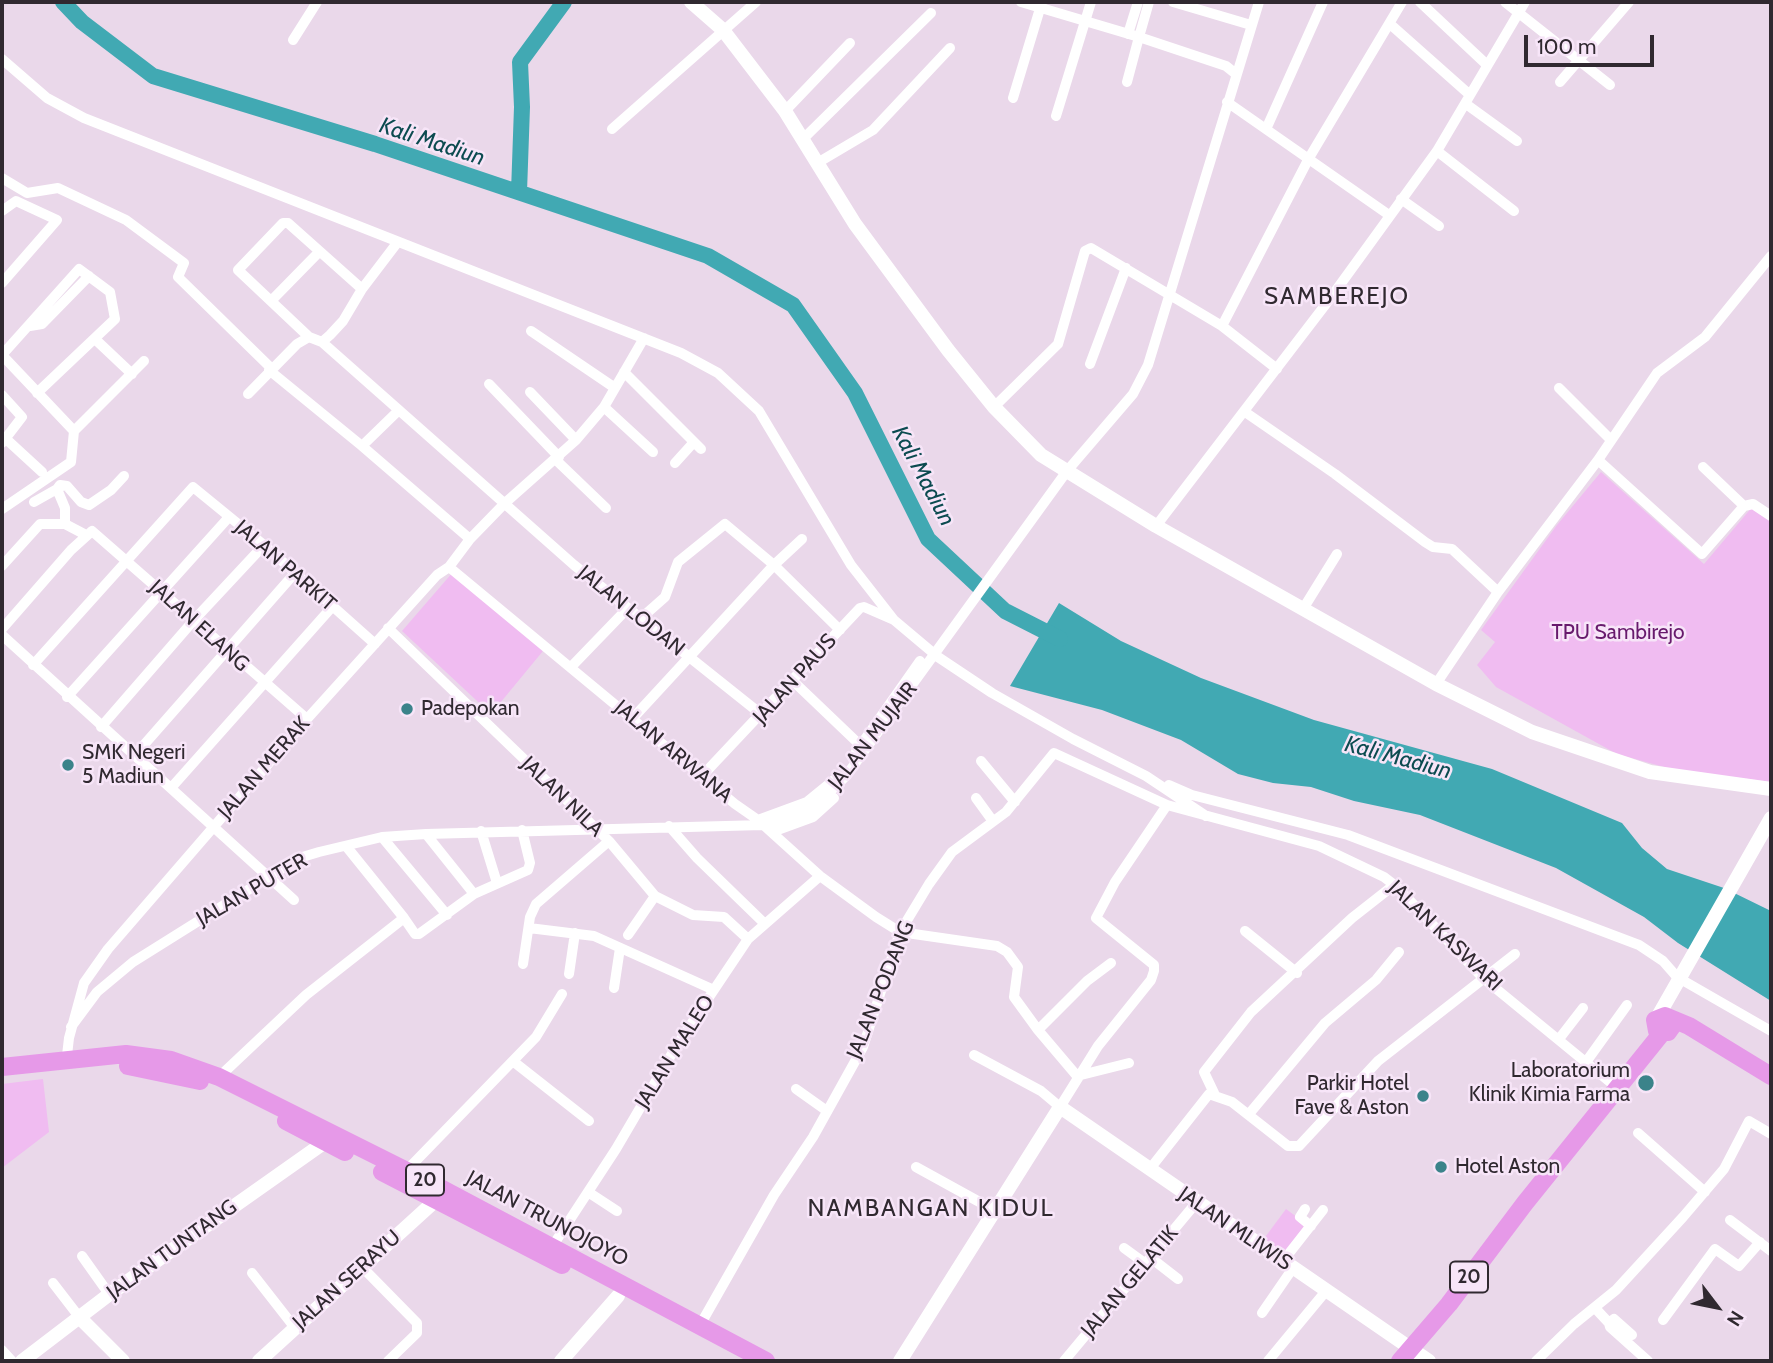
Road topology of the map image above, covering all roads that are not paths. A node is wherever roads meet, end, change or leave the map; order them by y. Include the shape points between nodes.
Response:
1 (317, 2) edge
2 (691, 2) edge
3 (756, 2) edge
4 (1021, 2) edge
5 (1091, 2) edge
6 (1138, 2) edge
7 (1149, 2) edge
8 (1173, 2) edge
9 (1259, 2) edge
10 (1323, 2) edge
11 (1402, 2) edge
12 (1420, 2) edge
13 (1506, 2) edge
14 (1525, 2) edge
15 (1629, 2) edge
16 (1041, 5) edge
17 (1195, 5) edge
18 (931, 13) dead end
19 (1518, 13) junction
20 (1086, 23) junction
21 (1251, 24) junction
22 (1390, 24) junction
23 (723, 30) junction
24 (1128, 34) junction
25 (1139, 37) junction
26 (293, 40) dead end
27 (850, 43) dead end
28 (950, 48) dead end
29 (1578, 58) junction
30 (2, 59) edge
31 (1486, 64) junction
32 (1236, 74) junction
33 (1127, 82) dead end
34 (1560, 82) dead end
35 (1610, 85) dead end
36 (1013, 98) dead end
37 (1468, 100) junction
38 (1227, 102) junction
39 (785, 111) junction
40 (1056, 116) dead end
41 (1266, 127) junction
42 (612, 129) dead end
43 (803, 139) junction
44 (1517, 141) dead end
45 (1437, 151) junction
46 (1309, 158) junction
47 (818, 162) junction
48 (2, 178) edge
49 (1401, 199) junction
50 (2, 211) edge
51 (1514, 211) dead end
52 (1389, 215) junction
53 (1439, 226) dead end
54 (397, 243) junction
55 (319, 252) junction
56 (1771, 256) edge
57 (1126, 268) junction
58 (2, 283) edge
59 (362, 289) junction
60 (1170, 292) junction
61 (271, 301) junction
62 (1222, 326) junction
63 (531, 331) dead end
64 (309, 337) junction
65 (644, 338) junction
66 (96, 340) junction
67 (322, 342) junction
68 (2, 355) edge
69 (144, 361) dead end
70 (1090, 365) dead end
71 (270, 369) junction
72 (1277, 369) junction
73 (624, 372) junction
74 (132, 374) junction
75 (489, 384) dead end
76 (615, 388) junction
77 (1559, 388) dead end
78 (530, 392) dead end
79 (37, 393) junction
80 (248, 394) dead end
81 (2, 395) edge
82 (604, 407) junction
83 (994, 407) junction
84 (399, 410) junction
85 (1245, 412) junction
86 (74, 431) junction
87 (4, 440) edge
88 (576, 440) junction
89 (1611, 440) junction
90 (362, 446) junction
91 (653, 452) dead end
92 (557, 458) junction
93 (1598, 460) junction
94 (675, 463) dead end
95 (1703, 467) dead end
96 (1067, 471) junction
97 (42, 472) dead end
98 (124, 476) dead end
99 (57, 489) junction
100 (34, 502) dead end
101 (505, 503) junction
102 (1744, 506) junction
103 (606, 508) dead end
104 (2, 509) edge
105 (1771, 516) edge
106 (229, 517) junction
107 (65, 524) junction
108 (1156, 526) junction
109 (89, 533) junction
110 (802, 539) dead end
111 (470, 540) junction
112 (264, 545) junction
113 (1337, 554) dead end
114 (126, 561) junction
115 (774, 565) junction
116 (2, 566) edge
117 (449, 567) junction
118 (294, 574) junction
119 (160, 592) junction
120 (1498, 592) junction
121 (331, 607) junction
122 (1303, 609) junction
123 (627, 610) junction
124 (194, 620) junction
125 (639, 620) junction
126 (894, 620) junction
127 (388, 628) junction
128 (2, 629) edge
129 (840, 630) junction
130 (2, 635) edge
131 (374, 644) junction
132 (227, 650) junction
133 (936, 654) junction
134 (687, 658) junction
135 (920, 661) dead end
136 (33, 665) junction
137 (572, 666) junction
138 (930, 668) dead end
139 (793, 681) junction
140 (264, 684) junction
141 (1436, 684) junction
142 (67, 697) junction
143 (762, 715) junction
144 (633, 718) junction
145 (307, 719) junction
146 (100, 727) junction
147 (860, 746) junction
148 (1054, 753) joint
149 (135, 755) junction
150 (981, 761) dead end
151 (702, 776) junction
152 (1146, 776) junction
153 (171, 788) junction
154 (1771, 789) edge
155 (976, 797) dead end
156 (1015, 802) junction
157 (1167, 806) junction
158 (1206, 816) junction
159 (1771, 818) edge
160 (992, 820) junction
161 (760, 822) junction
162 (213, 826) junction
163 (669, 826) junction
164 (595, 829) junction
165 (522, 830) junction
166 (481, 831) junction
167 (772, 832) junction
168 (426, 834) junction
169 (382, 837) junction
170 (609, 841) junction
171 (346, 846) junction
172 (820, 876) junction
173 (270, 877) junction
174 (497, 883) junction
175 (1394, 884) junction
176 (474, 894) junction
177 (655, 895) junction
178 (294, 900) dead end
179 (447, 915) junction
180 (404, 918) junction
181 (765, 924) junction
182 (529, 928) junction
183 (1245, 931) dead end
184 (900, 932) junction
185 (575, 933) junction
186 (628, 935) dead end
187 (748, 939) junction
188 (621, 948) junction
189 (1399, 953) dead end
190 (1515, 954) dead end
191 (1111, 963) dead end
192 (523, 964) dead end
193 (1297, 973) junction
194 (569, 974) dead end
195 (1681, 975) junction
196 (1483, 978) junction
197 (614, 988) dead end
198 (713, 990) junction
199 (562, 994) dead end
200 (1627, 1005) dead end
201 (1583, 1008) dead end
202 (1663, 1025) junction
203 (71, 1027) junction
204 (1038, 1030) junction
205 (1771, 1031) edge
206 (1559, 1039) junction
207 (974, 1055) dead end
208 (514, 1062) junction
209 (1586, 1062) junction
210 (66, 1063) junction
211 (1129, 1063) dead end
212 (2, 1067) edge
213 (2, 1076) edge
214 (1077, 1076) junction
215 (1771, 1076) edge
216 (219, 1077) junction
217 (1616, 1087) junction
218 (796, 1089) dead end
219 (1213, 1093) junction
220 (1060, 1107) junction
221 (827, 1111) junction
222 (1249, 1114) junction
223 (589, 1121) dead end
224 (1638, 1133) dead end
225 (1771, 1134) edge
226 (324, 1142) junction
227 (385, 1167) junction
228 (916, 1167) dead end
229 (1149, 1170) junction
230 (407, 1171) junction
231 (588, 1192) junction
232 (1705, 1192) junction
233 (436, 1200) junction
234 (1196, 1203) junction
235 (1305, 1209) dead end
236 (617, 1210) dead end
237 (994, 1210) junction
238 (1323, 1210) dead end
239 (1730, 1220) dead end
240 (1311, 1226) junction
241 (1760, 1242) junction
242 (552, 1247) junction
243 (1124, 1248) dead end
244 (1771, 1251) edge
245 (82, 1256) dead end
246 (1148, 1261) junction
247 (1288, 1264) junction
248 (362, 1267) junction
249 (252, 1273) dead end
250 (1178, 1279) dead end
251 (53, 1283) dead end
252 (1326, 1291) junction
253 (109, 1294) junction
254 (618, 1296) junction
255 (1595, 1308) junction
256 (1262, 1313) dead end
257 (80, 1318) junction
258 (1663, 1320) dead end
259 (1609, 1323) junction
260 (699, 1327) junction
261 (295, 1328) junction
262 (1632, 1335) dead end
263 (2, 1350) edge
264 (1405, 1355) edge
265 (266, 1359) edge
266 (12, 1361) edge
267 (22, 1361) edge
268 (123, 1361) edge
269 (388, 1361) edge
270 (561, 1361) edge
271 (741, 1361) edge
272 (766, 1361) edge
273 (900, 1361) edge
274 (1064, 1361) edge
275 (1268, 1361) edge
276 (1429, 1361) edge
277 (1536, 1361) edge
278 (1648, 1361) edge

1 - 26 street
2 - 23 main road
3 - 23 street
4 - 16 street
5 - 20 street
6 - 24 street
7 - 25 street
8 - 17 street
9 - 21 street, JALAN MUJAIR
10 - 41 street
11 - 22 street
12 - 31 street
13 - 19 street
14 - 19 street
15 - 29 street
16 - 20 street
16 - 36 street
17 - 21 street
18 - 43 street
19 - 29 street
19 - 31 street
20 - 24 street
20 - 40 street
21 - 32 street, JALAN MUJAIR
22 - 37 street
22 - 46 street
23 - 39 main road
23 - 42 street
24 - 25 street
25 - 32 street via 1226,66
25 - 33 street
27 - 39 street
28 - 47 street via 873,131
29 - 34 street
29 - 35 street
30 - 54 street via 47,98 84,118
31 - 37 street
32 - 38 street, JALAN MUJAIR
37 - 44 street
37 - 45 street
38 - 41 street
38 - 60 street, JALAN MUJAIR
39 - 43 main road
41 - 46 street
43 - 47 main road
45 - 49 street
45 - 51 street
46 - 52 street
46 - 62 street
47 - 83 main road via 855,224
48 - 71 street via 27,193 58,188 126,220 184,263 178,277
49 - 52 street
49 - 53 street
50 - 58 street via 16,201 57,220
52 - 72 street
54 - 59 street
54 - 65 street
55 - 59 street
55 - 61 street
55 - 61 street via 283,223 238,270
56 - 89 street via 1705,337 1657,373
57 - 60 street
57 - 70 street
57 - 83 street via 1087,249 1058,344
59 - 67 street via 344,321
60 - 62 street
60 - 96 street, JALAN MUJAIR via 1148,365 1133,394
61 - 64 street
62 - 72 street
63 - 76 street
64 - 67 street
64 - 71 street
65 - 73 street, JALAN MERAK
65 - 126 street via 718,373 744,394 775,434 851,565
66 - 68 street via 116,313 110,292 81,269
66 - 74 street
66 - 79 street
67 - 84 street, JALAN LODAN
68 - 79 street
69 - 74 street
71 - 80 street
71 - 90 street
72 - 85 street
73 - 76 street, JALAN MERAK
73 - 94 street via 698,445
74 - 86 street
75 - 92 street
76 - 82 street, JALAN MERAK
77 - 89 street
78 - 88 street
79 - 86 street
81 - 87 street via 22,417
82 - 88 street, JALAN MERAK
82 - 91 street
83 - 96 main road via 1041,455
84 - 90 street
84 - 101 street, JALAN LODAN
85 - 108 street
85 - 120 street via 1425,542 1452,549
86 - 104 street via 71,462
87 - 97 street
88 - 92 street, JALAN MERAK
89 - 93 street
90 - 111 street
92 - 101 street, JALAN MERAK
92 - 103 street
93 - 102 street via 1702,554
93 - 120 street
95 - 102 street
96 - 108 main road
96 - 133 street, JALAN MUJAIR
98 - 99 street via 89,505 67,486
99 - 100 street
99 - 107 street via 65,508
101 - 111 street, JALAN MERAK
101 - 123 street, JALAN LODAN
102 - 105 street via 1753,504
106 - 112 street, JALAN PARKIT
106 - 114 street, JALAN PARKIT via 191,488
106 - 119 street
107 - 109 street, JALAN ELANG
107 - 116 street via 38,525
108 - 122 main road
109 - 114 street, JALAN ELANG
109 - 128 street
110 - 115 street
111 - 117 street, JALAN MERAK
112 - 118 street, JALAN PARKIT
112 - 124 street
113 - 122 street
114 - 119 street, JALAN ELANG
114 - 136 street
115 - 125 street via 725,524 678,562 665,597
115 - 129 street
115 - 134 street
117 - 127 street, JALAN MERAK
117 - 137 street, JALAN ARWANA
118 - 121 street, JALAN PARKIT
118 - 132 street
119 - 124 street, JALAN ELANG
119 - 142 street
120 - 141 street
121 - 131 street, JALAN PARKIT
121 - 140 street
122 - 141 main road
123 - 125 street, JALAN LODAN
123 - 137 street
124 - 132 street, JALAN ELANG
124 - 146 street
125 - 134 street, JALAN LODAN
126 - 129 street, JALAN PAUS via 864,607
126 - 133 street
127 - 131 street, JALAN MERAK
127 - 164 street, JALAN NILA
129 - 139 street, JALAN PAUS
130 - 136 street
131 - 145 street, JALAN MERAK
132 - 140 street, JALAN ELANG
132 - 149 street
133 - 152 street via 1041,722
133 - 161 street, JALAN MUJAIR via 830,793 802,812
134 - 143 street, JALAN LODAN
134 - 144 street
135 - 147 street
136 - 142 street
137 - 144 street, JALAN ARWANA
138 - 167 street via 851,778 822,810
139 - 143 street, JALAN PAUS
139 - 147 street
140 - 145 street, JALAN ELANG
140 - 153 street
141 - 154 main road via 1532,732 1650,772
142 - 146 street
143 - 151 street, JALAN PAUS
144 - 151 street, JALAN ARWANA
145 - 162 street, JALAN MERAK
146 - 149 street
147 - 161 street via 818,795
148 - 156 street, JALAN PODANG
148 - 157 street, JALAN KASWARI
149 - 153 street
150 - 156 street
151 - 161 street, JALAN ARWANA
152 - 158 street
152 - 195 street via 1192,795 1296,820 1396,852 1639,945
153 - 162 street
155 - 160 street
156 - 160 street, JALAN PODANG
157 - 158 street, JALAN KASWARI
157 - 214 street via 1096,918 1154,965 1154,971
158 - 175 street, JALAN KASWARI via 1341,854
159 - 195 main road
160 - 184 street, JALAN PODANG via 952,852
161 - 163 street, JALAN MUJAIR
161 - 167 street, JALAN ARWANA
162 - 173 street
162 - 203 street, JALAN MERAK via 91,971
163 - 164 street, JALAN MUJAIR
163 - 181 street
164 - 165 street, JALAN PUTER
164 - 170 street, JALAN NILA
165 - 166 street, JALAN PUTER
165 - 174 street via 529,868
166 - 168 street, JALAN PUTER
166 - 174 street
167 - 172 street, JALAN ARWANA
168 - 169 street, JALAN PUTER
168 - 176 street
169 - 171 street, JALAN PUTER
169 - 179 street
170 - 177 street, JALAN NILA
170 - 182 street via 536,904
171 - 173 street, JALAN PUTER via 299,858
171 - 180 street
172 - 181 street, JALAN MALEO
172 - 184 street, JALAN ARWANA
173 - 178 street
173 - 203 street, JALAN PUTER via 114,976
174 - 176 street
175 - 193 street
175 - 196 street, JALAN KASWARI
176 - 179 street
177 - 186 street
177 - 187 street, JALAN NILA via 693,915 724,918
179 - 180 street via 418,934
180 - 216 street via 306,995
181 - 187 street, JALAN MALEO
182 - 185 street
182 - 192 street
183 - 193 street
184 - 204 street via 997,946 1018,967 1015,999
184 - 221 street, JALAN PODANG via 863,1047
185 - 188 street
185 - 194 street
187 - 198 street, JALAN MALEO
188 - 197 street
188 - 198 street
189 - 222 street via 1376,980 1325,1023
190 - 196 street
191 - 204 street
193 - 219 street via 1251,1012 1217,1053 1204,1074
195 - 202 main road
195 - 205 street
196 - 206 street, JALAN KASWARI
196 - 222 street via 1378,1061 1299,1146 1288,1146
198 - 231 street, JALAN MALEO
199 - 208 street via 536,1037
200 - 209 street
201 - 206 street
202 - 215 highway via 1700,1033
202 - 217 highway, 20
203 - 210 street, JALAN MERAK
204 - 214 street
206 - 209 street, JALAN KASWARI
207 - 220 street via 1041,1091
208 - 223 street
208 - 230 street
209 - 217 street, JALAN KASWARI
210 - 212 highway, 20
210 - 213 highway, 20
210 - 216 highway, JALAN TRUNOJOYO / 20 via 126,1054 155,1057
210 - 226 highway, JALAN TRUNOJOYO / 20 via 129,1066 198,1080
211 - 214 street
214 - 220 street
216 - 227 highway, JALAN TRUNOJOYO / 20
217 - 264 highway, 20
218 - 221 street
219 - 222 street
219 - 229 street via 1205,1097
220 - 229 main road, JALAN MLIWIS
220 - 237 main road
221 - 260 street, JALAN PODANG
224 - 232 street
225 - 232 street via 1749,1121 1724,1169
226 - 227 highway, JALAN TRUNOJOYO / 20
226 - 253 main road, JALAN TUNTANG
227 - 230 highway, JALAN TRUNOJOYO / 20
227 - 233 highway, JALAN TRUNOJOYO / 20
228 - 237 street
229 - 234 main road, JALAN MLIWIS
230 - 242 highway, JALAN TRUNOJOYO / 20
231 - 236 street
231 - 242 street, JALAN MALEO
232 - 255 street
233 - 248 main road, JALAN SERAYU
233 - 254 highway, JALAN TRUNOJOYO / 20
234 - 246 street, JALAN GELATIK
234 - 247 main road, JALAN MLIWIS
235 - 240 street via 1300,1217
237 - 273 main road
238 - 240 street
239 - 241 street
240 - 247 street
241 - 244 street
241 - 258 street via 1739,1266 1715,1248
242 - 260 highway, JALAN TRUNOJOYO / 20
243 - 246 street
245 - 253 street
246 - 250 street
246 - 274 street, JALAN GELATIK
247 - 252 main road, JALAN MLIWIS
247 - 256 street
248 - 261 main road, JALAN SERAYU
248 - 269 street via 417,1323 417,1333
249 - 261 street
251 - 257 street
252 - 264 main road, JALAN MLIWIS
252 - 275 street
253 - 257 main road, JALAN TUNTANG
254 - 270 main road
254 - 271 highway, JALAN TRUNOJOYO / 20
255 - 259 street
255 - 277 street
257 - 267 main road, JALAN TUNTANG
257 - 268 main road
259 - 262 street via 1614,1319
259 - 278 street
260 - 272 highway, JALAN TRUNOJOYO / 20
261 - 265 main road, JALAN SERAYU
263 - 266 street
264 - 276 main road, JALAN MLIWIS

